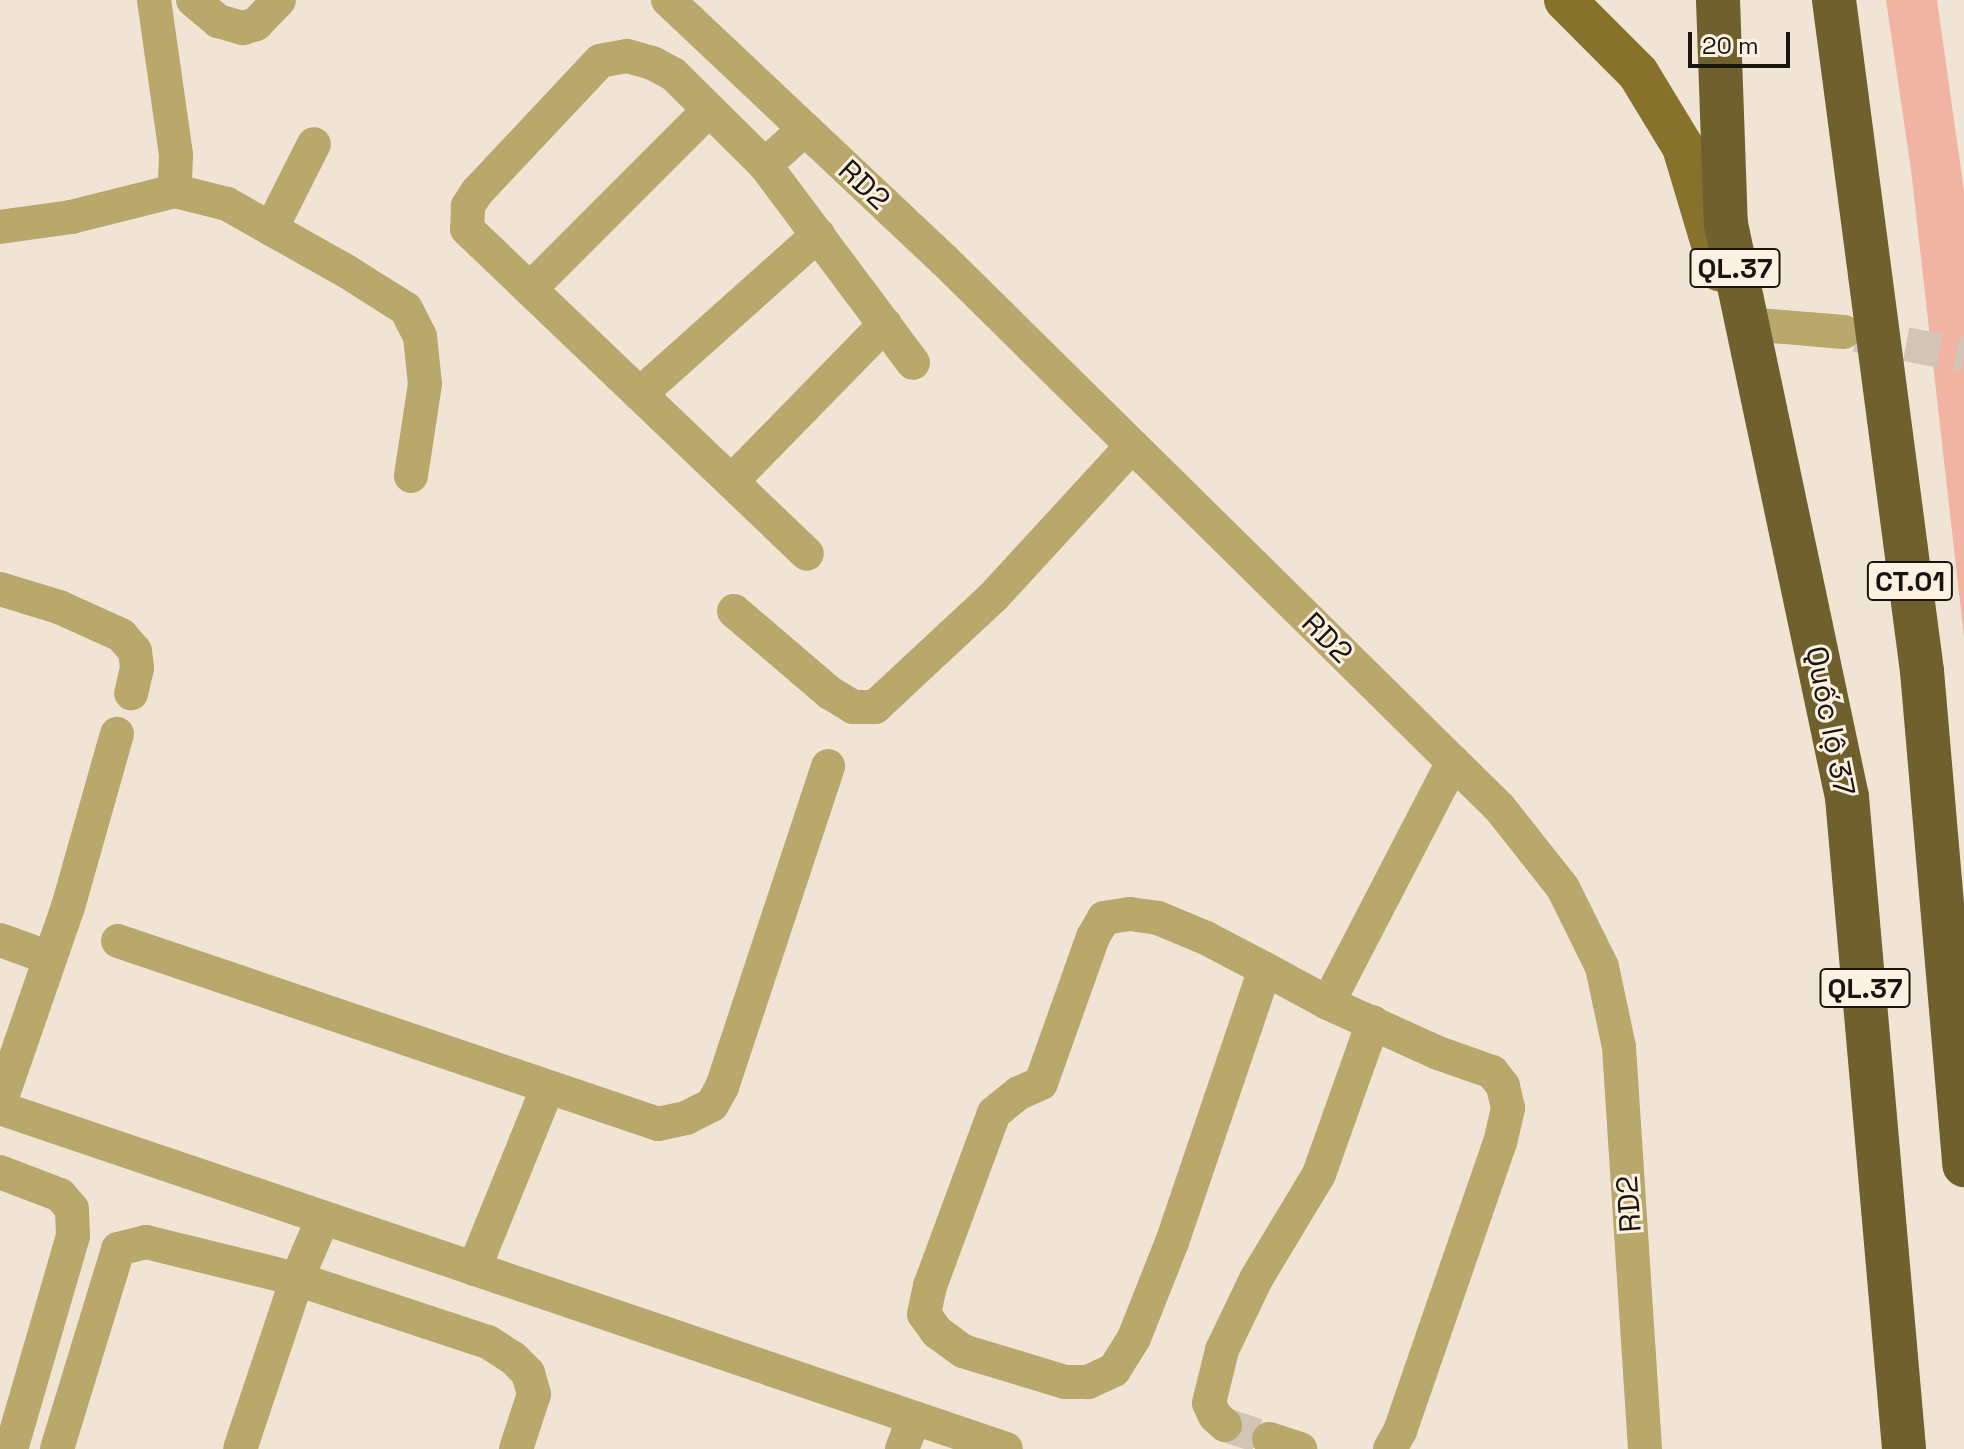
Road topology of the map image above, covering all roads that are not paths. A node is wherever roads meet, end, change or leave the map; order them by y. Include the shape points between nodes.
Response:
1 (154, 0) edge
2 (193, 0) edge
3 (279, 0) edge
4 (668, 0) edge
5 (1565, 0) edge
6 (1718, 0) edge
7 (1834, 0) edge
8 (709, 110) junction
9 (805, 129) junction
10 (314, 144) dead end
11 (765, 165) junction
12 (175, 191) junction
13 (0, 227) edge
14 (271, 229) junction
15 (818, 235) junction
16 (530, 289) junction
17 (885, 324) junction
18 (1747, 324) junction
19 (1844, 332) tunnel mouth
20 (913, 363) dead end
21 (640, 394) junction
22 (1132, 446) junction
23 (411, 476) dead end
24 (732, 481) junction
25 (1792, 532) junction
26 (807, 554) dead end
27 (0, 589) edge
28 (734, 611) dead end
29 (131, 693) dead end
30 (117, 734) dead end
31 (1453, 762) junction
32 (828, 766) dead end
33 (0, 940) edge
34 (118, 941) dead end
35 (50, 958) junction
36 (1265, 969) junction
37 (1328, 1003) junction
38 (1373, 1022) junction
39 (547, 1089) junction
40 (0, 1105) edge
41 (1964, 1165) edge
42 (0, 1172) edge
43 (323, 1218) junction
44 (474, 1269) junction
45 (297, 1279) junction
46 (1225, 1425) dead end
47 (908, 1434) edge
48 (11, 1449) edge
49 (57, 1449) edge
50 (240, 1449) edge
51 (516, 1449) edge
52 (1006, 1449) edge
53 (1390, 1449) edge
54 (1645, 1449) edge
55 (1904, 1449) edge

1 - 12 street via 176,154
2 - 3 street via 218,21 243,28 256,24
4 - 9 street, RD2
5 - 25 main road via 1638,73 1683,147
6 - 18 highway, Quốc lộ 37 / QL.37 via 1726,224
7 - 41 highway, CT.01 via 1922,671
8 - 11 street
8 - 16 street
8 - 16 street via 673,74 652,63 627,56 600,61 468,206 467,229
9 - 11 street
9 - 22 street, RD2
10 - 14 street
11 - 15 street
12 - 13 street via 71,217
12 - 14 street via 227,204
14 - 23 street via 406,309 420,336 425,384
15 - 17 street
15 - 21 street
16 - 21 street
17 - 20 street
17 - 24 street
18 - 19 street
18 - 25 highway, Quốc lộ 37 / QL.37
21 - 24 street
22 - 28 street via 994,596 875,707 853,707 830,693
22 - 31 street, RD2
24 - 26 street
25 - 55 highway, Quốc lộ 37 / QL.37 via 1847,797
27 - 29 street via 59,607 121,635 135,651
30 - 35 street
31 - 37 street
31 - 54 street, RD2 via 1499,807 1563,888 1602,967 1619,1047
32 - 39 street via 712,1105 658,1124
33 - 35 street
34 - 39 street
35 - 40 street
36 - 36 street via 1172,1242 1134,1338 1114,1370 1088,1382 1065,1382 963,1351 937,1332 924,1314 930,1286 994,1113 1041,1083 1104,918 1158,918
36 - 37 street
37 - 38 street
38 - 46 street via 1319,1174 1256,1279 1222,1350 1209,1403
38 - 53 street via 1492,1072 1503,1086 1508,1108
39 - 44 street
40 - 43 street
42 - 48 street via 60,1195 72,1209 73,1236
43 - 44 street
43 - 45 street
44 - 47 street
45 - 49 street via 163,1244 118,1249
45 - 50 street
45 - 51 street via 488,1342 513,1358 528,1373 534,1394
47 - 52 street

